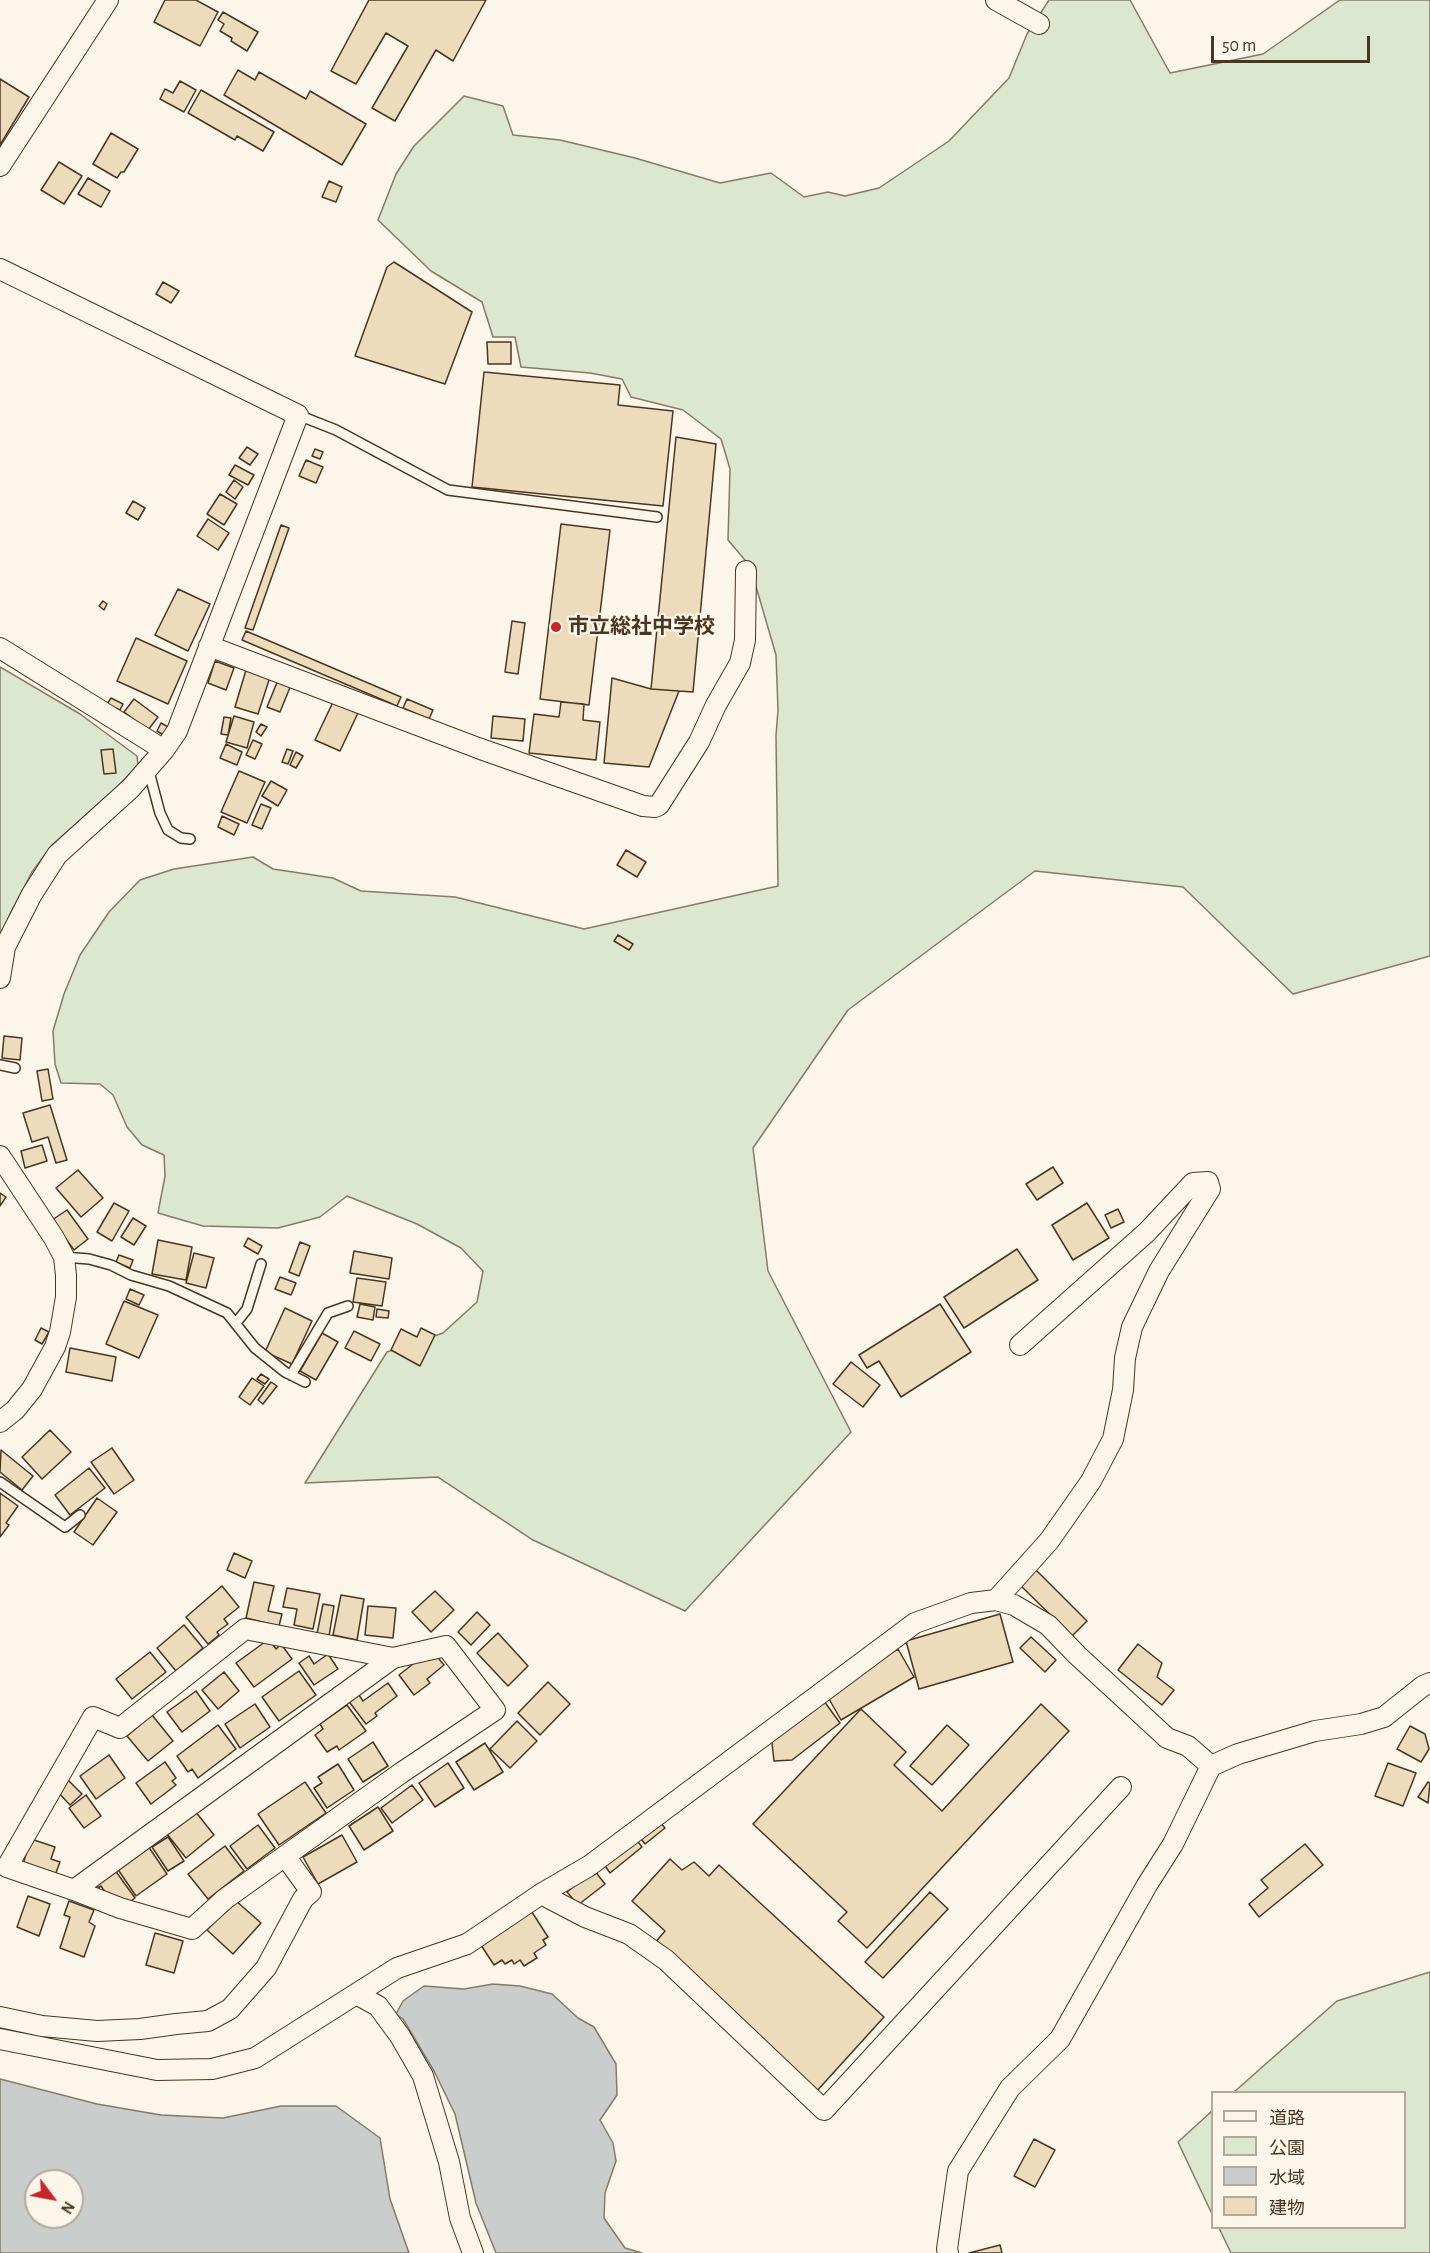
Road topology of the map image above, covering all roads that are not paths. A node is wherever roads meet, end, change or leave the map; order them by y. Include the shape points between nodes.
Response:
1 (108, 0) edge
2 (996, 0) edge
3 (1039, 24) dead end
4 (0, 166) edge
5 (0, 268) edge
6 (298, 415) junction
7 (657, 517) dead end
8 (746, 571) dead end
9 (209, 646) junction
10 (0, 648) edge
11 (164, 750) junction
12 (148, 768) junction
13 (190, 839) dead end
14 (0, 978) edge
15 (0, 1065) edge
16 (15, 1068) dead end
17 (0, 1156) edge
18 (64, 1257) junction
19 (261, 1264) dead end
20 (348, 1306) dead end
21 (236, 1323) junction
22 (1020, 1345) dead end
23 (291, 1375) junction
24 (305, 1382) dead end
25 (0, 1422) edge
26 (0, 1482) edge
27 (80, 1515) dead end
28 (996, 1600) junction
29 (393, 1658) junction
30 (1430, 1683) edge
31 (1212, 1766) junction
32 (1121, 1787) dead end
33 (285, 1856) junction
34 (74, 1890) junction
35 (541, 1894) junction
36 (356, 1994) junction
37 (0, 2017) edge
38 (0, 2039) edge
39 (473, 2253) edge
40 (948, 2253) edge

1 - 4 street
2 - 3 street
5 - 6 street
6 - 7 lane via 336,430 448,490
6 - 9 street
8 - 9 street via 745,640 740,663 699,742 655,807 478,748
9 - 11 street via 177,731
10 - 11 street
11 - 12 street
12 - 13 lane via 168,830
12 - 14 street via 57,855 5,947
15 - 16 lane
17 - 18 street
18 - 21 lane via 111,1265 169,1286 227,1313
18 - 25 street via 66,1297 60,1332 32,1389
19 - 21 lane via 247,1309
20 - 23 lane via 328,1313
21 - 23 lane via 255,1348
22 - 28 street via 1147,1232 1193,1183 1208,1182 1210,1189 1159,1271 1132,1327 1113,1439 1091,1480 1049,1541
23 - 24 lane
26 - 27 lane via 66,1527
28 - 31 street via 1014,1605 1048,1625 1167,1738 1188,1746
28 - 35 street via 971,1603 915,1623 589,1866
29 - 33 street via 446,1646 495,1710
29 - 34 street
29 - 34 street via 245,1629 120,1728 93,1717 7,1867
30 - 31 street via 1384,1718 1315,1731
31 - 40 street via 1173,1844 1060,2039 1010,2088 958,2171
32 - 35 street via 824,2110 666,1960 629,1934
33 - 34 street via 225,1899 192,1929
33 - 37 street via 311,1892 303,1899 266,1968 230,2009 208,2021 97,2031
35 - 36 street via 467,1944 398,1968
36 - 38 street via 255,2058 212,2070 157,2070
36 - 39 street via 378,2006 423,2076

